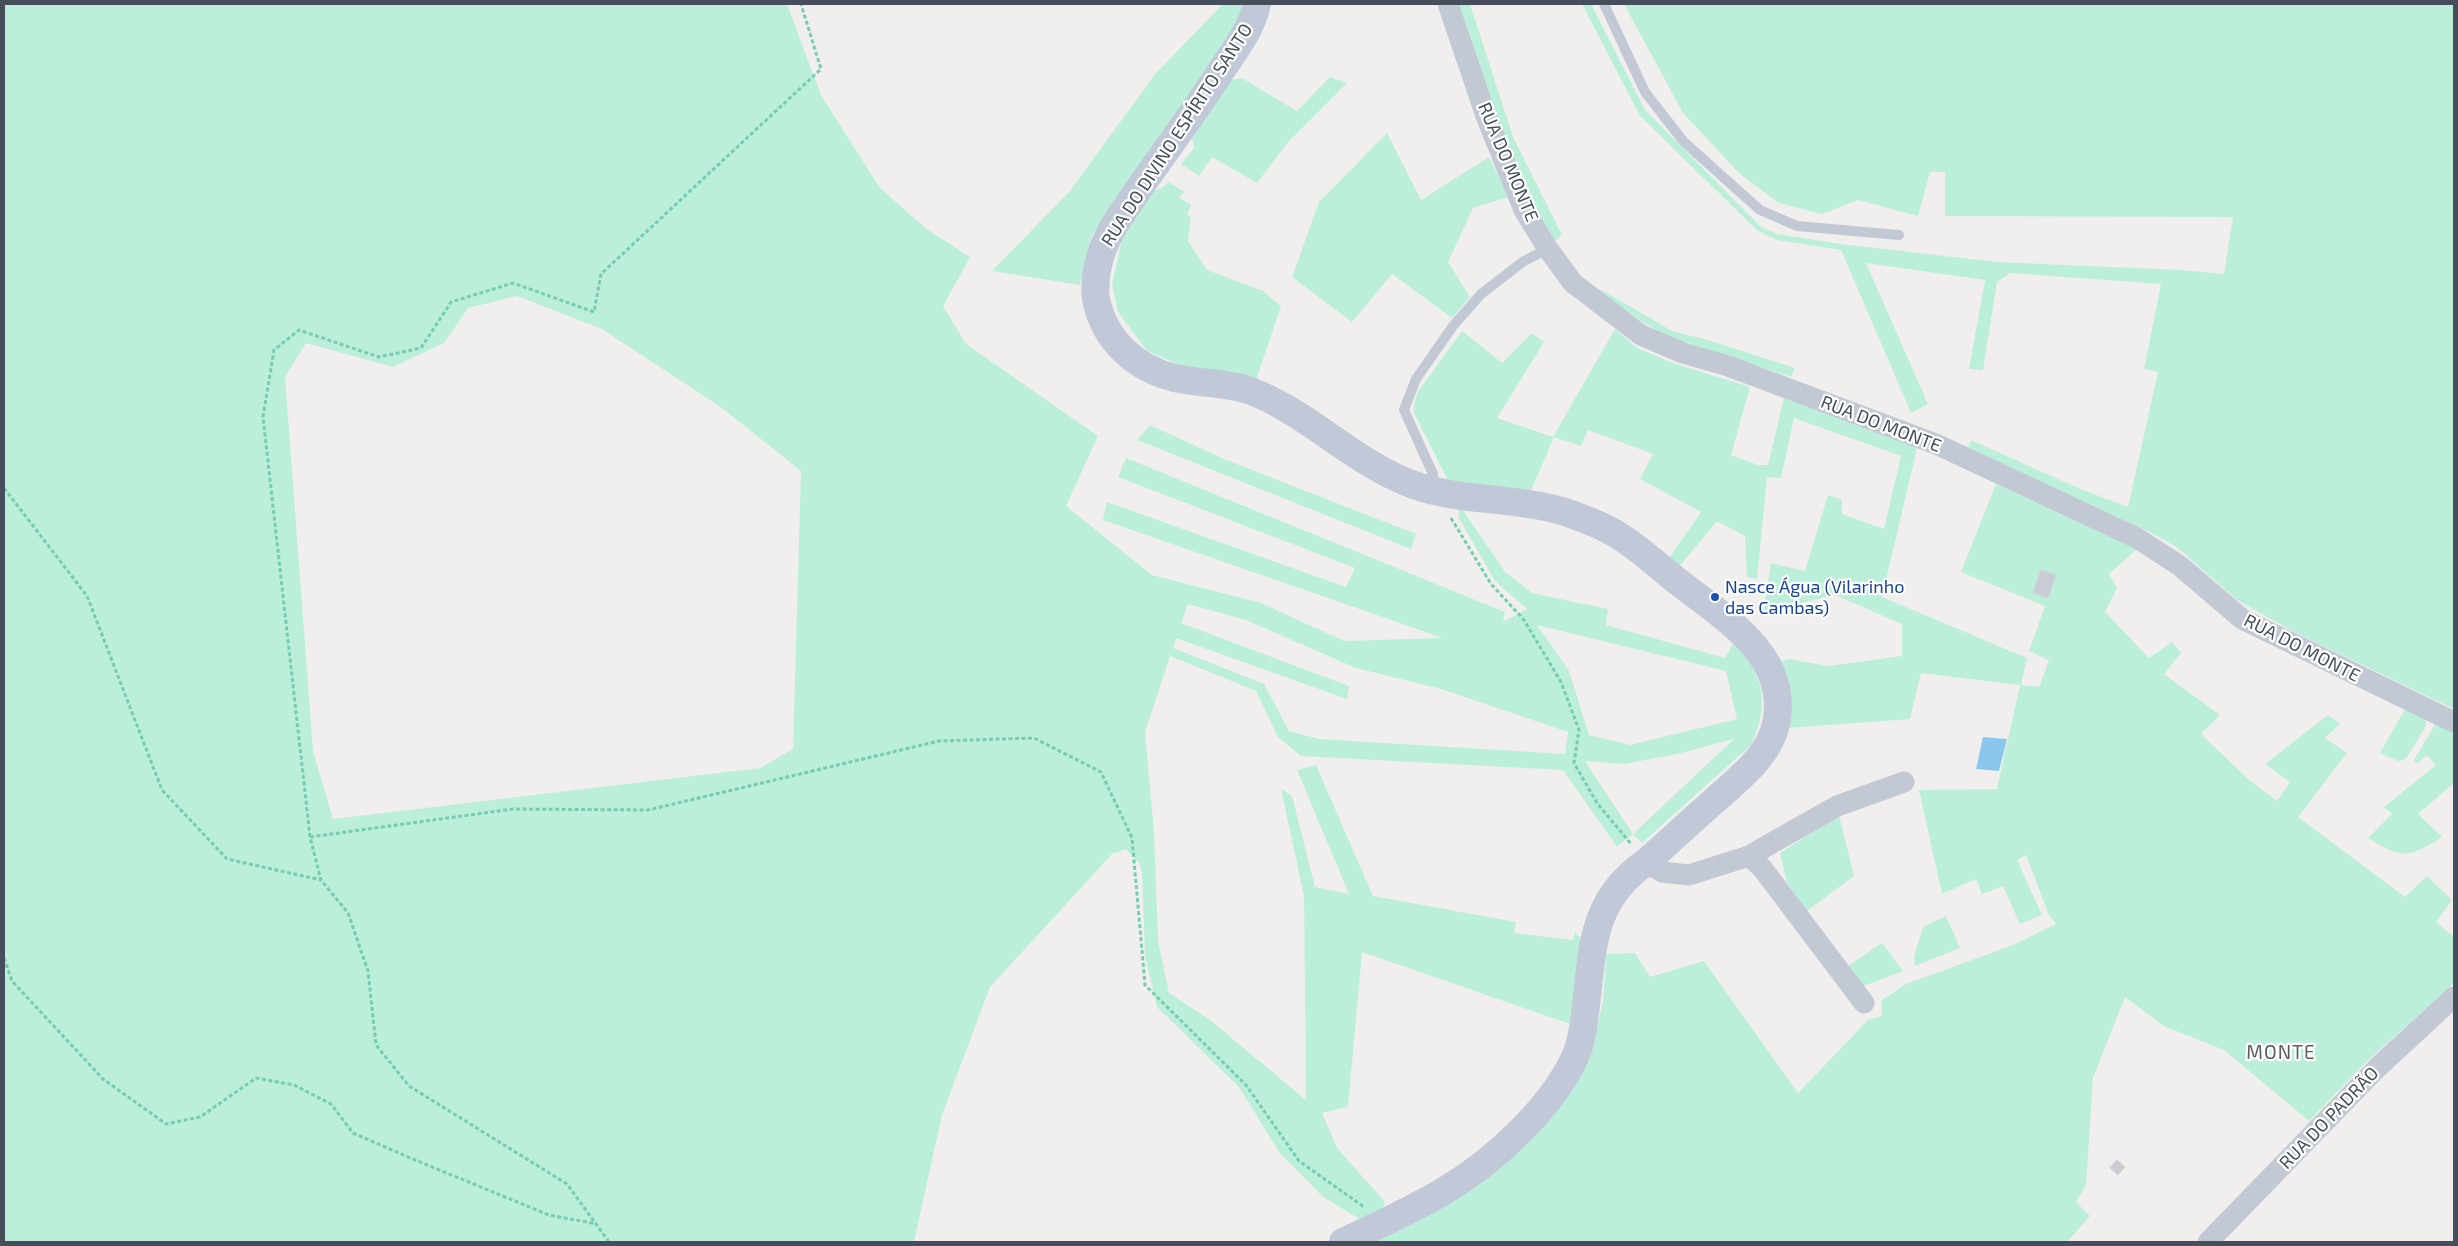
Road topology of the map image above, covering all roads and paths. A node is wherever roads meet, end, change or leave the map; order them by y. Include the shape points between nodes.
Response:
1 (801, 4) edge
2 (1257, 4) edge
3 (1448, 4) edge
4 (1604, 4) edge
5 (1899, 235) dead end
6 (1548, 249) junction
7 (4, 488) edge
8 (1434, 490) junction
9 (2454, 722) edge
10 (1904, 782) dead end
11 (310, 837) junction
12 (1749, 856) junction
13 (1646, 862) junction
14 (321, 880) junction
15 (4, 958) edge
16 (2454, 997) edge
17 (1864, 1003) dead end
18 (598, 1224) junction
19 (1379, 1225) junction
20 (609, 1242) edge
21 (1343, 1242) edge
22 (2208, 1242) edge

1 - 11 path via 821,69 601,274 594,312 513,283 451,302 421,348 379,356 299,330 274,350 263,417
2 - 8 main road, RUA DO DIVINO ESPÍRITO SANTO via 1245,35 1101,252 1095,291 1102,318 1116,344 1141,365 1176,378 1246,390 1268,399 1391,476
3 - 6 street, RUA DO MONTE via 1486,116 1524,210
4 - 5 lane via 1645,92 1684,142 1760,210 1798,226
6 - 8 lane via 1524,261 1481,294 1453,326 1416,379 1404,410 1433,474
6 - 9 street, RUA DO MONTE via 1573,283 1641,334 1683,353 1728,366 1936,444 2137,538 2180,566 2242,619
7 - 14 path via 87,596 162,790 227,859
8 - 13 path via 1492,584 1524,620 1561,682 1579,730 1574,763 1597,803
8 - 13 main road, RUA DO DIVINO ESPÍRITO SANTO via 1544,506 1600,525 1630,543 1729,622 1767,664 1776,688 1778,713 1774,730 1761,756
10 - 12 street via 1836,806
11 - 14 path
11 - 19 path via 513,809 648,810 939,741 1034,738 1101,772 1132,838 1145,985 1246,1086 1299,1161 1369,1211
12 - 13 street via 1689,875 1662,872
12 - 17 street via 1762,868
13 - 19 main road, RUA DO DIVINO ESPÍRITO SANTO via 1628,875 1601,915 1592,953 1581,1038 1567,1074 1556,1090 1521,1130 1476,1169 1444,1191
14 - 18 path via 348,913 365,963 376,1045 409,1086 567,1184
15 - 18 path via 12,981 103,1079 166,1124 200,1117 256,1078 294,1085 330,1104 353,1133 550,1216
16 - 22 street, RUA DO PADRÃO via 2377,1068
18 - 20 path
19 - 21 main road, RUA DO DIVINO ESPÍRITO SANTO

